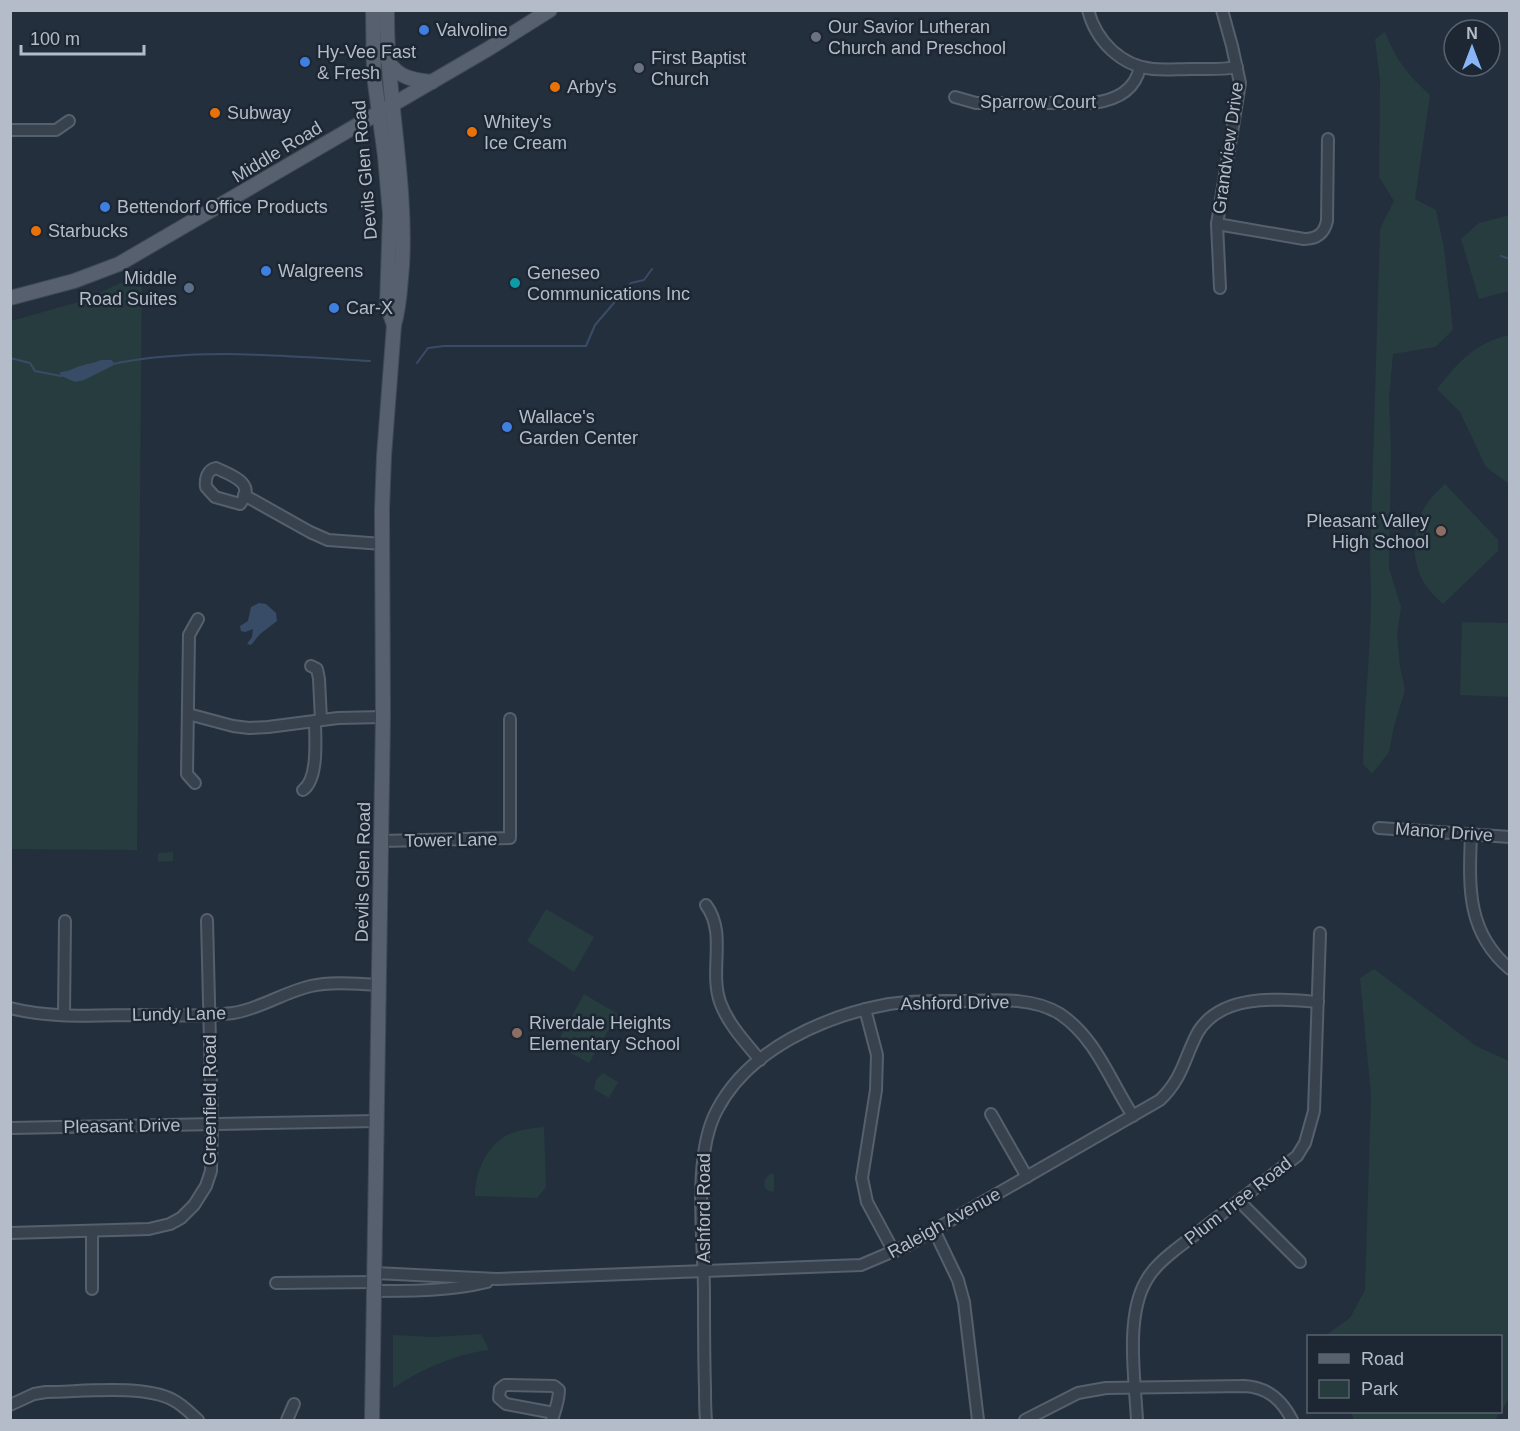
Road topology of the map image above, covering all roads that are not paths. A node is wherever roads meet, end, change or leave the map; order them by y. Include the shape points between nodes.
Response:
1 (373, 10) edge
2 (387, 10) edge
3 (550, 10) edge
4 (1088, 10) edge
5 (1222, 10) edge
6 (388, 61) junction
7 (1140, 67) junction
8 (1237, 68) junction
9 (432, 82) junction
10 (956, 97) dead end
11 (385, 109) junction
12 (69, 121) dead end
13 (10, 130) edge
14 (1328, 139) dead end
15 (1217, 224) junction
16 (1220, 288) dead end
17 (10, 297) edge
18 (244, 495) dead end
19 (383, 544) junction
20 (198, 619) dead end
21 (311, 666) dead end
22 (188, 714) junction
23 (383, 717) junction
24 (510, 719) dead end
25 (318, 721) junction
26 (195, 783) dead end
27 (303, 790) dead end
28 (1379, 828) dead end
29 (1471, 834) junction
30 (1509, 837) edge
31 (381, 841) junction
32 (706, 905) dead end
33 (207, 920) dead end
34 (65, 921) dead end
35 (1320, 933) dead end
36 (1509, 969) edge
37 (379, 985) junction
38 (1317, 1002) junction
39 (10, 1008) edge
40 (866, 1009) junction
41 (64, 1015) junction
42 (209, 1015) junction
43 (760, 1060) junction
44 (991, 1114) dead end
45 (1133, 1116) junction
46 (377, 1121) junction
47 (212, 1124) junction
48 (10, 1128) edge
49 (1027, 1177) junction
50 (1239, 1201) junction
51 (934, 1230) junction
52 (92, 1231) junction
53 (10, 1233) edge
54 (894, 1252) junction
55 (1300, 1262) dead end
56 (704, 1270) junction
57 (497, 1279) junction
58 (375, 1282) junction
59 (276, 1283) dead end
60 (92, 1289) dead end
61 (1136, 1388) junction
62 (294, 1404) dead end
63 (10, 1406) edge
64 (553, 1417) edge
65 (198, 1420) edge
66 (287, 1420) edge
67 (372, 1420) edge
68 (706, 1420) edge
69 (978, 1420) edge
70 (1025, 1420) edge
71 (1137, 1420) edge
72 (1292, 1420) edge

1 - 11 main road, Devils Glen Road via 374,76
2 - 6 main road, Devils Glen Road
3 - 9 main road, Middle Road
4 - 7 street via 1095,30 1108,48
5 - 8 street, Grandview Drive
6 - 9 main road via 399,74
6 - 11 main road, Devils Glen Road
7 - 8 street
7 - 10 street, Sparrow Court via 1131,87 1105,102 976,103
8 - 15 street, Grandview Drive via 1240,93
9 - 11 main road, Middle Road
11 - 17 main road, Middle Road via 119,264 74,281
11 - 19 main road, Devils Glen Road via 390,214 387,305 394,325 384,456
12 - 13 street via 56,130
14 - 15 street via 1327,221 1318,236 1304,239
15 - 16 street, Grandview Drive
18 - 19 street via 328,540
19 - 23 main road, Devils Glen Road
20 - 22 street via 189,635
21 - 25 street via 317,669 319,680
22 - 25 street via 249,728
22 - 26 street via 187,774
23 - 25 street
23 - 31 main road, Devils Glen Road
24 - 31 street, Tower Lane via 510,838
25 - 27 street via 314,768 309,786
28 - 29 street, Manor Drive
29 - 30 street, Manor Drive
29 - 36 street via 1470,897 1477,924 1495,955
31 - 37 main road, Devils Glen Road
32 - 43 street via 713,915 717,936 720,1002 737,1032
33 - 42 street, Greenfield Road
34 - 41 street
35 - 38 street, Plum Tree Road
37 - 42 street, Lundy Lane via 310,986 250,1009
37 - 46 main road, Devils Glen Road
38 - 45 street, Raleigh Avenue via 1256,1001 1217,1013 1198,1033 1170,1090
38 - 50 street, Plum Tree Road via 1314,1111 1305,1143 1297,1156
39 - 41 street, Lundy Lane
40 - 43 street, Ashford Road via 820,1025
40 - 45 street, Ashford Drive via 914,1002 1010,1000 1057,1012 1079,1028
40 - 54 street via 877,1055 876,1090 862,1178 867,1202
41 - 42 street, Lundy Lane
42 - 47 street, Greenfield Road
43 - 56 street, Ashford Road via 731,1087 706,1134
44 - 49 street
45 - 49 street, Raleigh Avenue
46 - 47 street, Pleasant Drive
46 - 58 main road, Devils Glen Road
47 - 48 street, Pleasant Drive
47 - 52 street, Greenfield Road via 211,1171 194,1205 181,1218 148,1229
49 - 51 street, Raleigh Avenue
50 - 55 street
50 - 61 street, Plum Tree Road via 1175,1250 1146,1280 1136,1310
51 - 54 street, Raleigh Avenue
51 - 69 street via 955,1271 964,1302
52 - 53 street, Greenfield Road
52 - 60 street
54 - 56 street, Raleigh Avenue via 861,1266
56 - 57 street, Raleigh Avenue
56 - 68 street, Ashford Road
57 - 58 street, Raleigh Avenue
57 - 58 street, Raleigh Avenue via 431,1291
58 - 59 street
58 - 67 main road, Devils Glen Road
61 - 70 street via 1106,1388 1078,1394
61 - 71 street, Plum Tree Road
61 - 72 street via 1259,1388 1274,1395
62 - 66 street
63 - 65 street via 46,1392 136,1391 171,1399
64 - 64 street via 559,1390 554,1386 505,1385 500,1389 499,1398 506,1404

